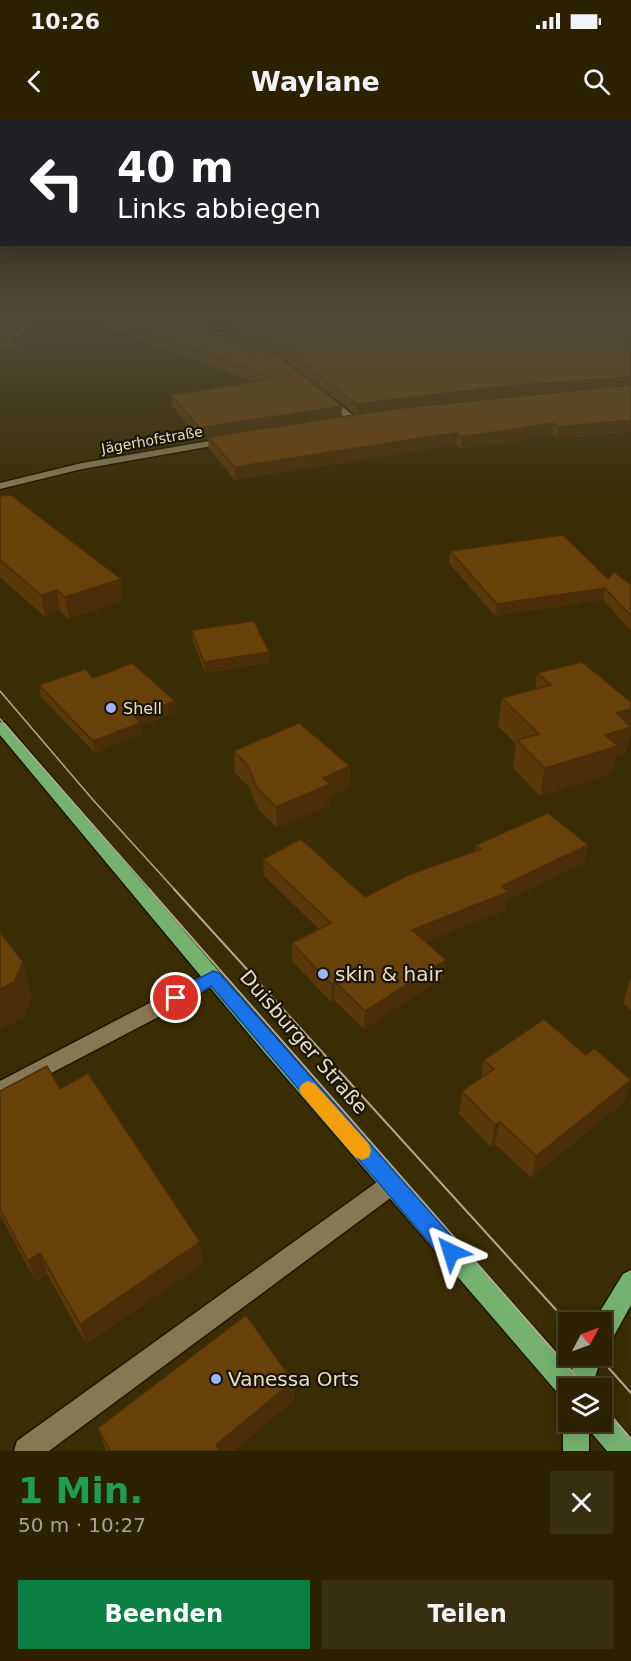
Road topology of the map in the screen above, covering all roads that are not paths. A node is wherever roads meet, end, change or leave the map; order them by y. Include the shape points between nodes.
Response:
1 (318, 392) edge
2 (365, 420) edge
3 (355, 421) junction
4 (343, 423) edge
5 (238, 440) edge
6 (0, 486) edge
7 (0, 726) edge
8 (213, 977) junction
9 (0, 1091) edge
10 (392, 1184) junction
11 (631, 1282) edge
12 (612, 1315) edge
13 (561, 1378) edge
14 (576, 1432) edge
15 (608, 1432) edge
16 (27, 1451) edge
17 (576, 1451) edge
18 (625, 1451) edge

1 - 3 street
2 - 3 street
3 - 4 street
5 - 6 street, Jägerhofstraße via 82,466
7 - 8 main road, Duisburger Straße
8 - 9 street
8 - 10 main road, Duisburger Straße
10 - 13 main road, Duisburger Straße
10 - 16 street
11 - 12 main road
14 - 17 main road
15 - 18 main road

